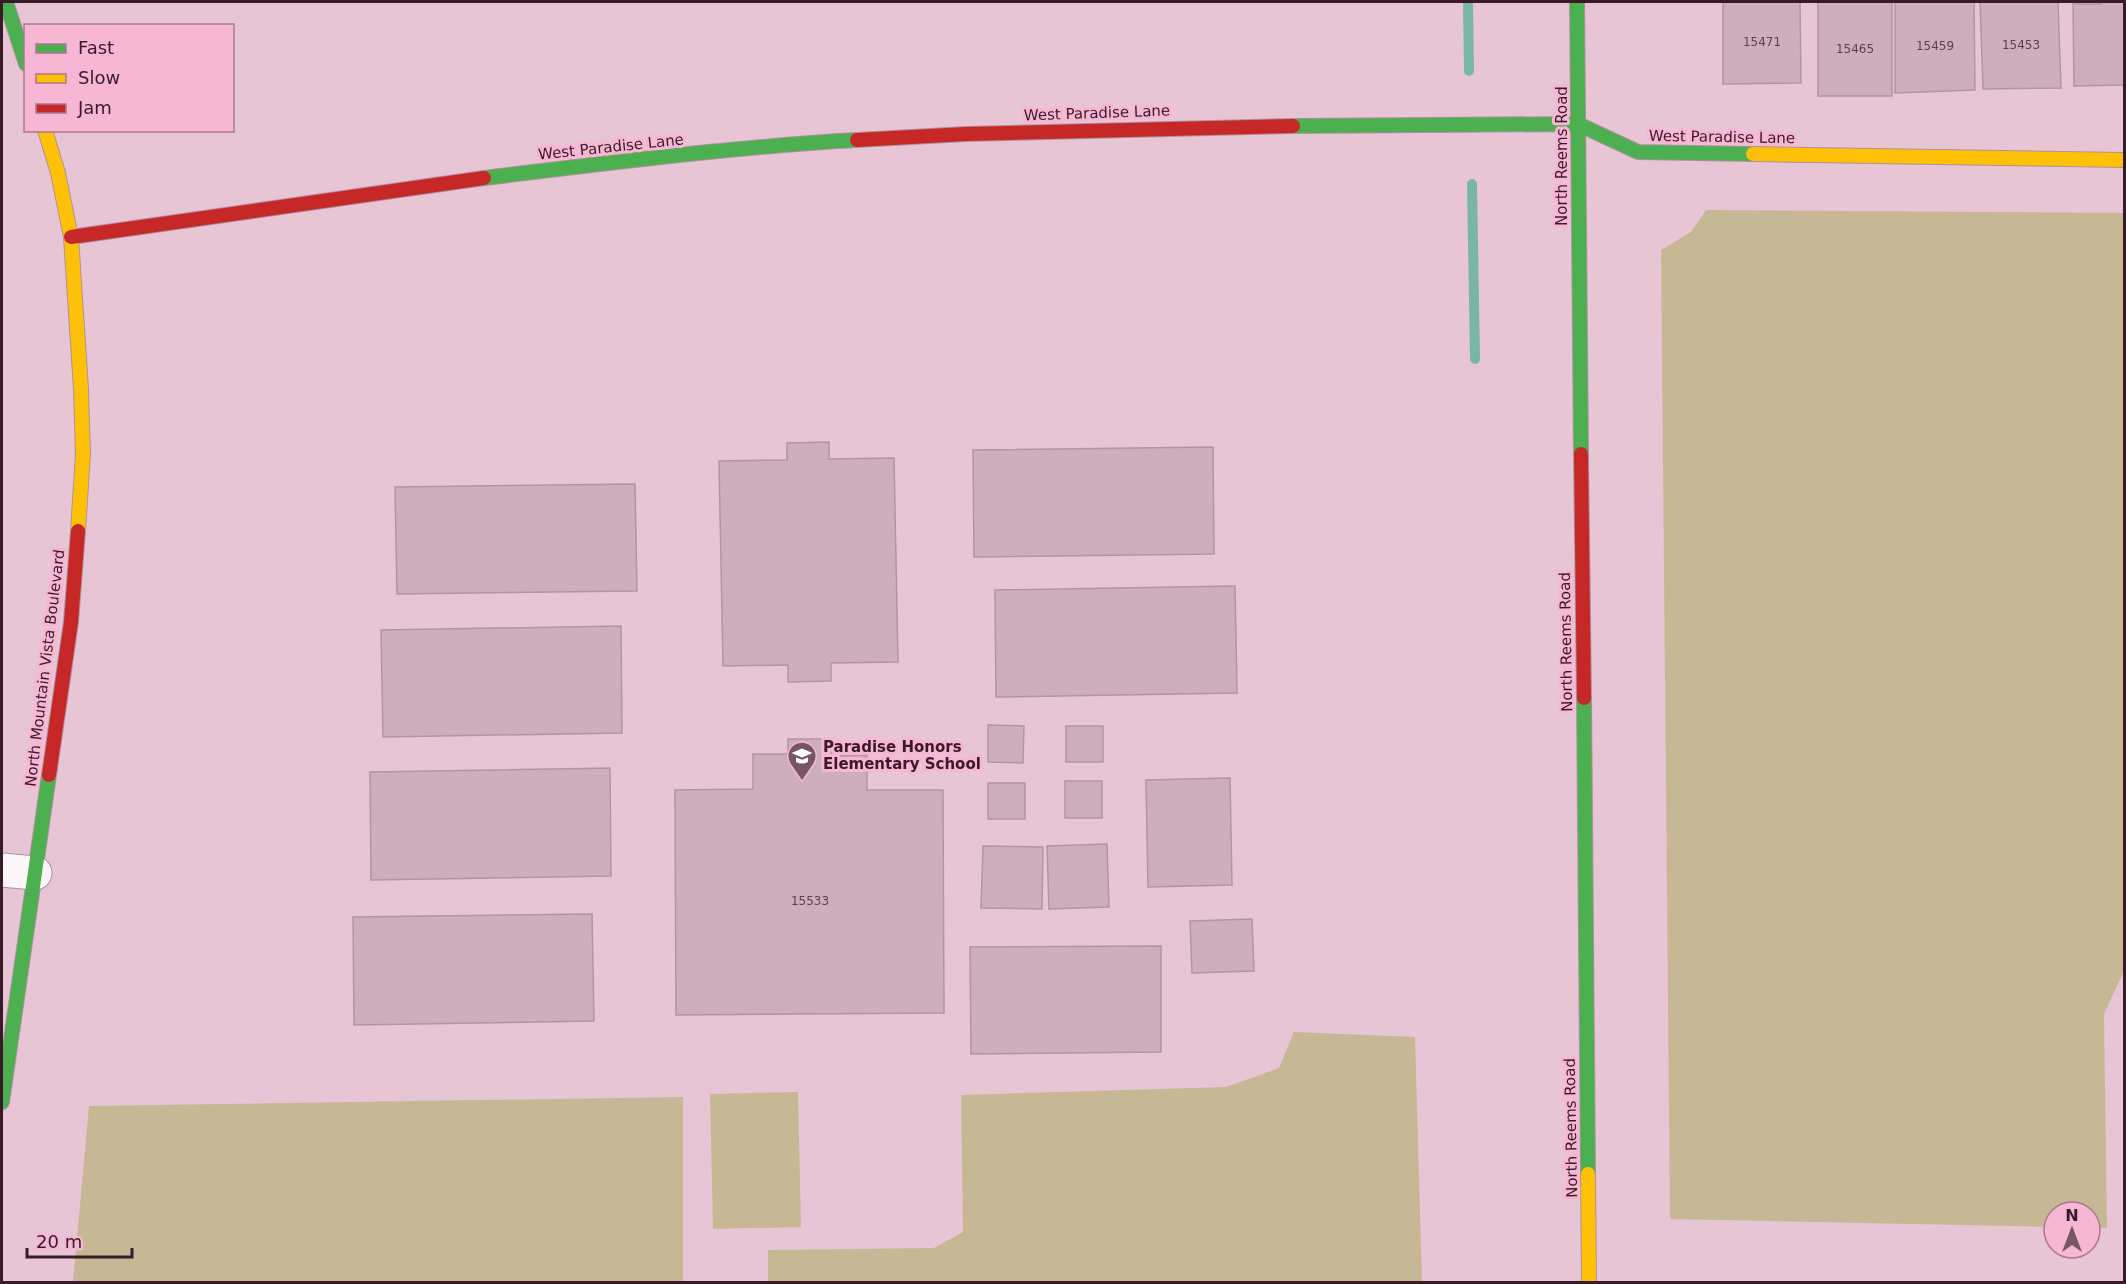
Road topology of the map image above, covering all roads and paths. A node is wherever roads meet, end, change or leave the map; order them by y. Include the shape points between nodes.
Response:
1 (6, 2) edge
2 (1577, 2) edge
3 (24, 58) edge
4 (1578, 124) junction
5 (46, 132) edge
6 (2124, 160) edge
7 (71, 237) junction
8 (2, 870) edge
9 (35, 873) junction
10 (2, 1102) edge
11 (1589, 1282) edge

1 - 3 street
2 - 4 street, North Reems Road
4 - 6 street, West Paradise Lane via 1638,152
4 - 7 street, West Paradise Lane via 1148,127 806,143 424,186
4 - 11 street, North Reems Road
5 - 7 street, North Mountain Vista Boulevard
7 - 9 street, North Mountain Vista Boulevard via 81,389 80,512 71,622
8 - 9 street
9 - 10 street, North Mountain Vista Boulevard

